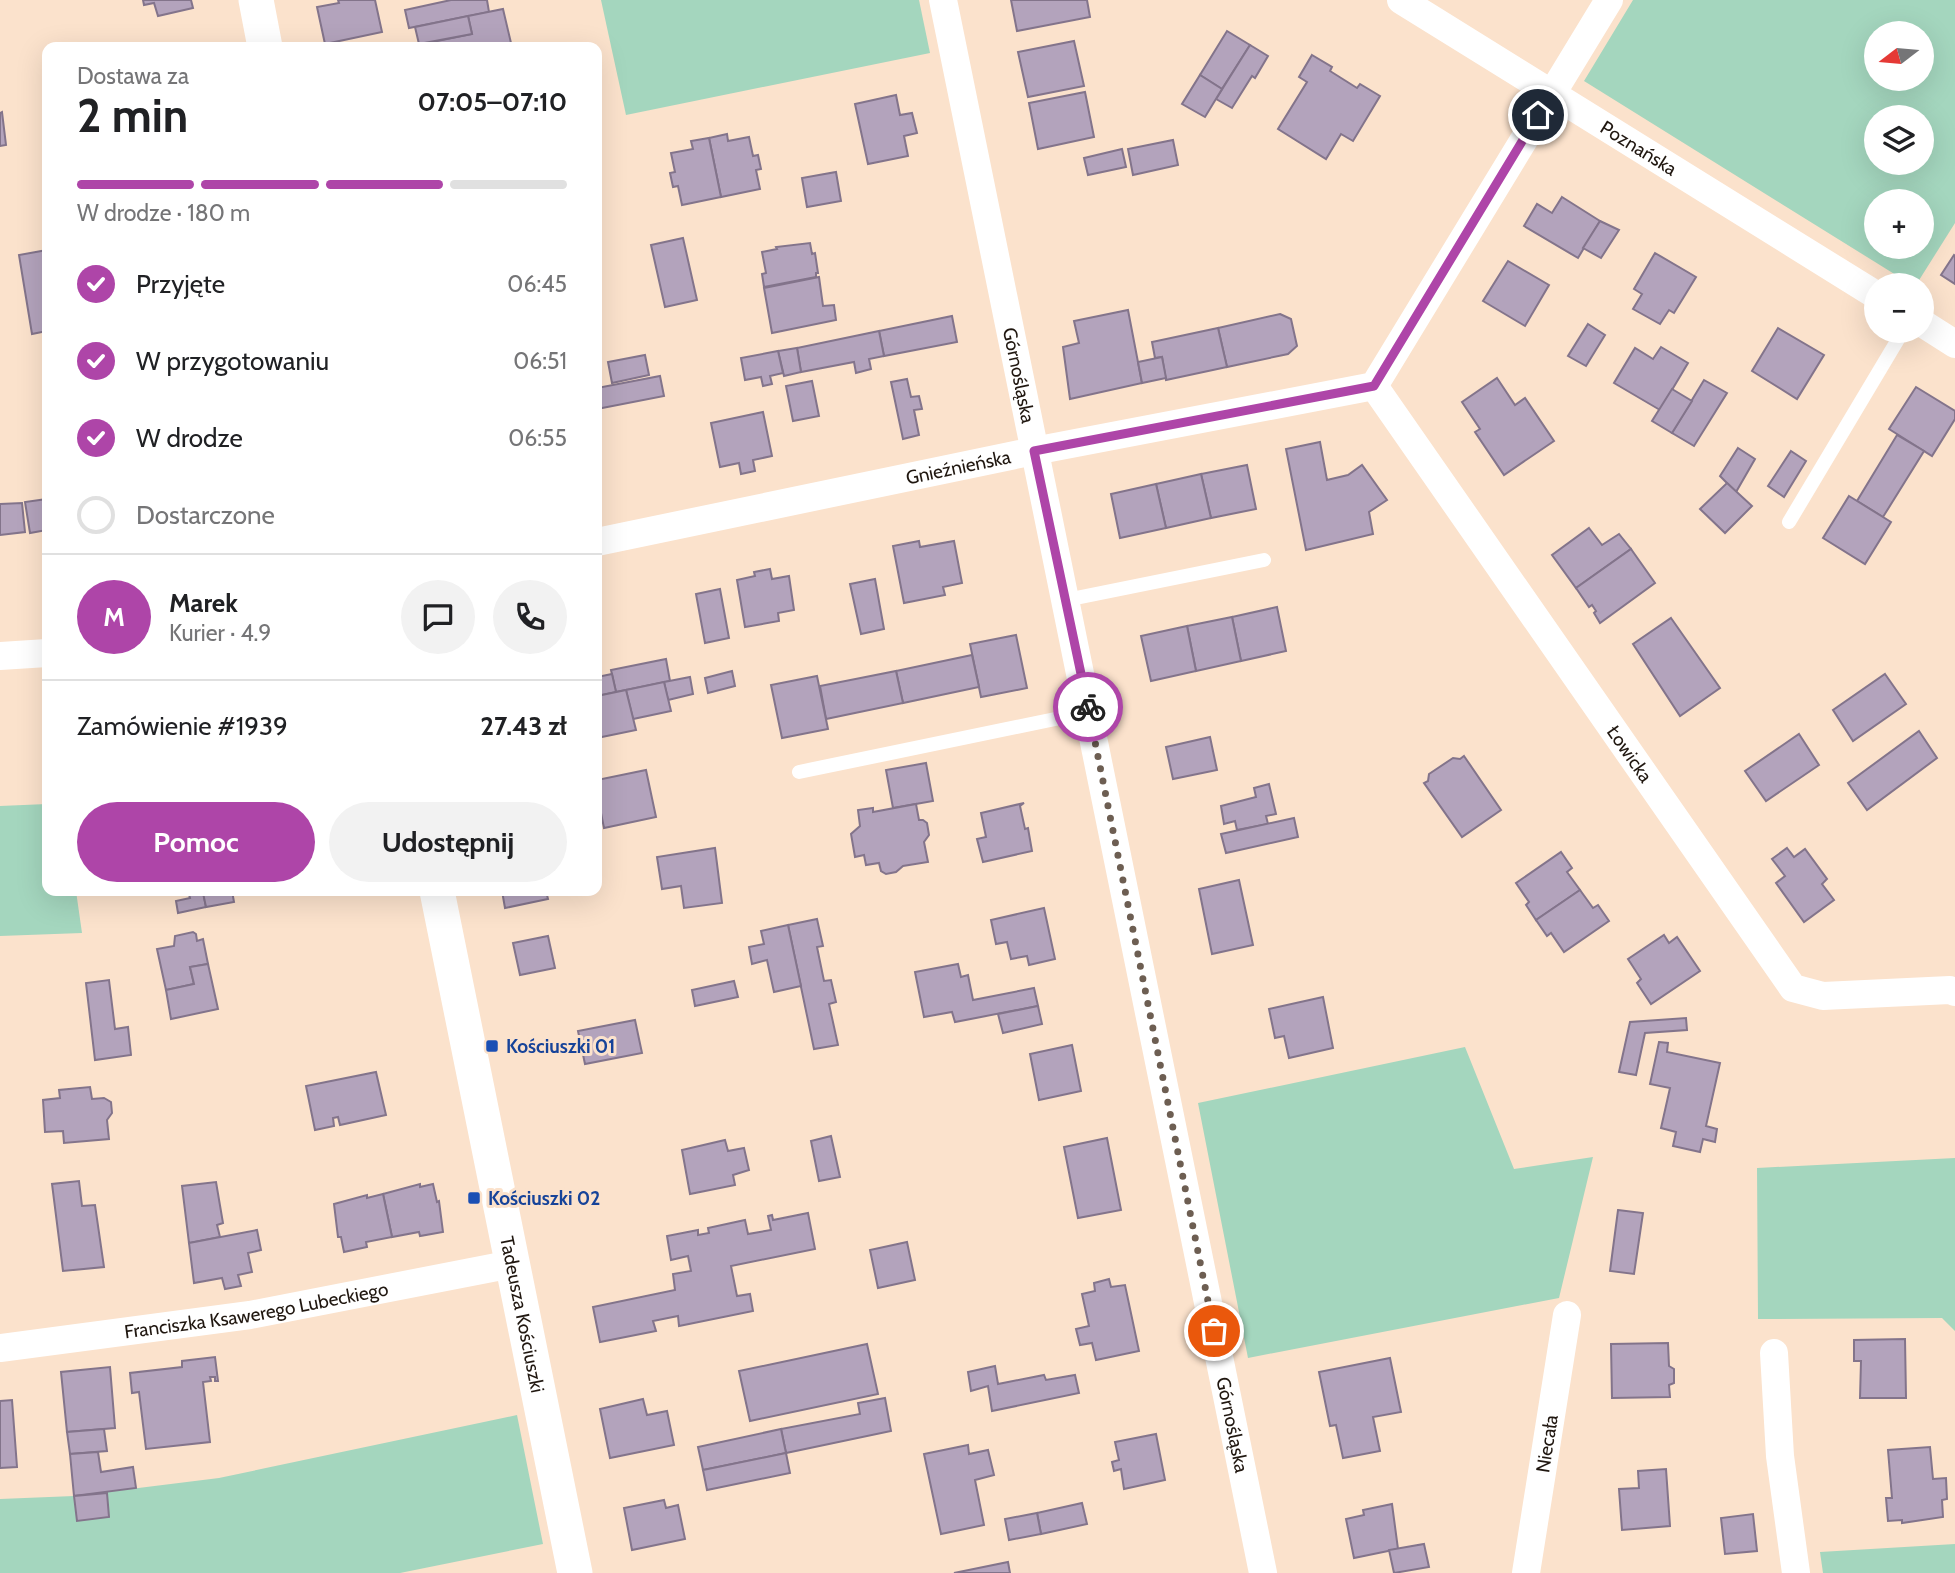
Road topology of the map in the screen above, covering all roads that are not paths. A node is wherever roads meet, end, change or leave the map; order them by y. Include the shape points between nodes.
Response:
1 (256, 0) edge
2 (943, 0) edge
3 (1401, 0) edge
4 (1609, 0) edge
5 (264, 42) edge
6 (1551, 92) junction
7 (1864, 288) edge
8 (1934, 331) edge
9 (1896, 343) edge
10 (1955, 344) edge
11 (1374, 386) junction
12 (1034, 451) junction
13 (1789, 522) dead end
14 (602, 541) edge
15 (1264, 560) dead end
16 (1066, 600) junction
17 (42, 653) edge
18 (0, 656) edge
19 (1089, 712) junction
20 (799, 772) dead end
21 (437, 896) edge
22 (1953, 988) edge
23 (512, 1264) junction
24 (1567, 1315) dead end
25 (0, 1348) edge
26 (1774, 1353) dead end
27 (575, 1573) edge
28 (1263, 1573) edge
29 (1526, 1573) edge
30 (1796, 1573) edge

1 - 5 street
2 - 12 street, Górnośląska
3 - 6 street, Poznańska
4 - 6 street
6 - 7 street, Poznańska
6 - 11 street
8 - 10 street
9 - 13 lane
11 - 12 street, Gnieźnieńska
11 - 22 street, Łowicka via 1793,988 1823,996
12 - 14 street, Gnieźnieńska
12 - 16 street, Górnośląska
15 - 16 lane
16 - 19 street, Górnośląska
17 - 18 street
19 - 20 lane
19 - 28 street, Górnośląska
21 - 23 street, Tadeusza Kościuszki
23 - 25 street, Franciszka Ksawerego Lubeckiego via 250,1315
23 - 27 street, Tadeusza Kościuszki
24 - 29 street, Niecała
26 - 30 street via 1780,1456

